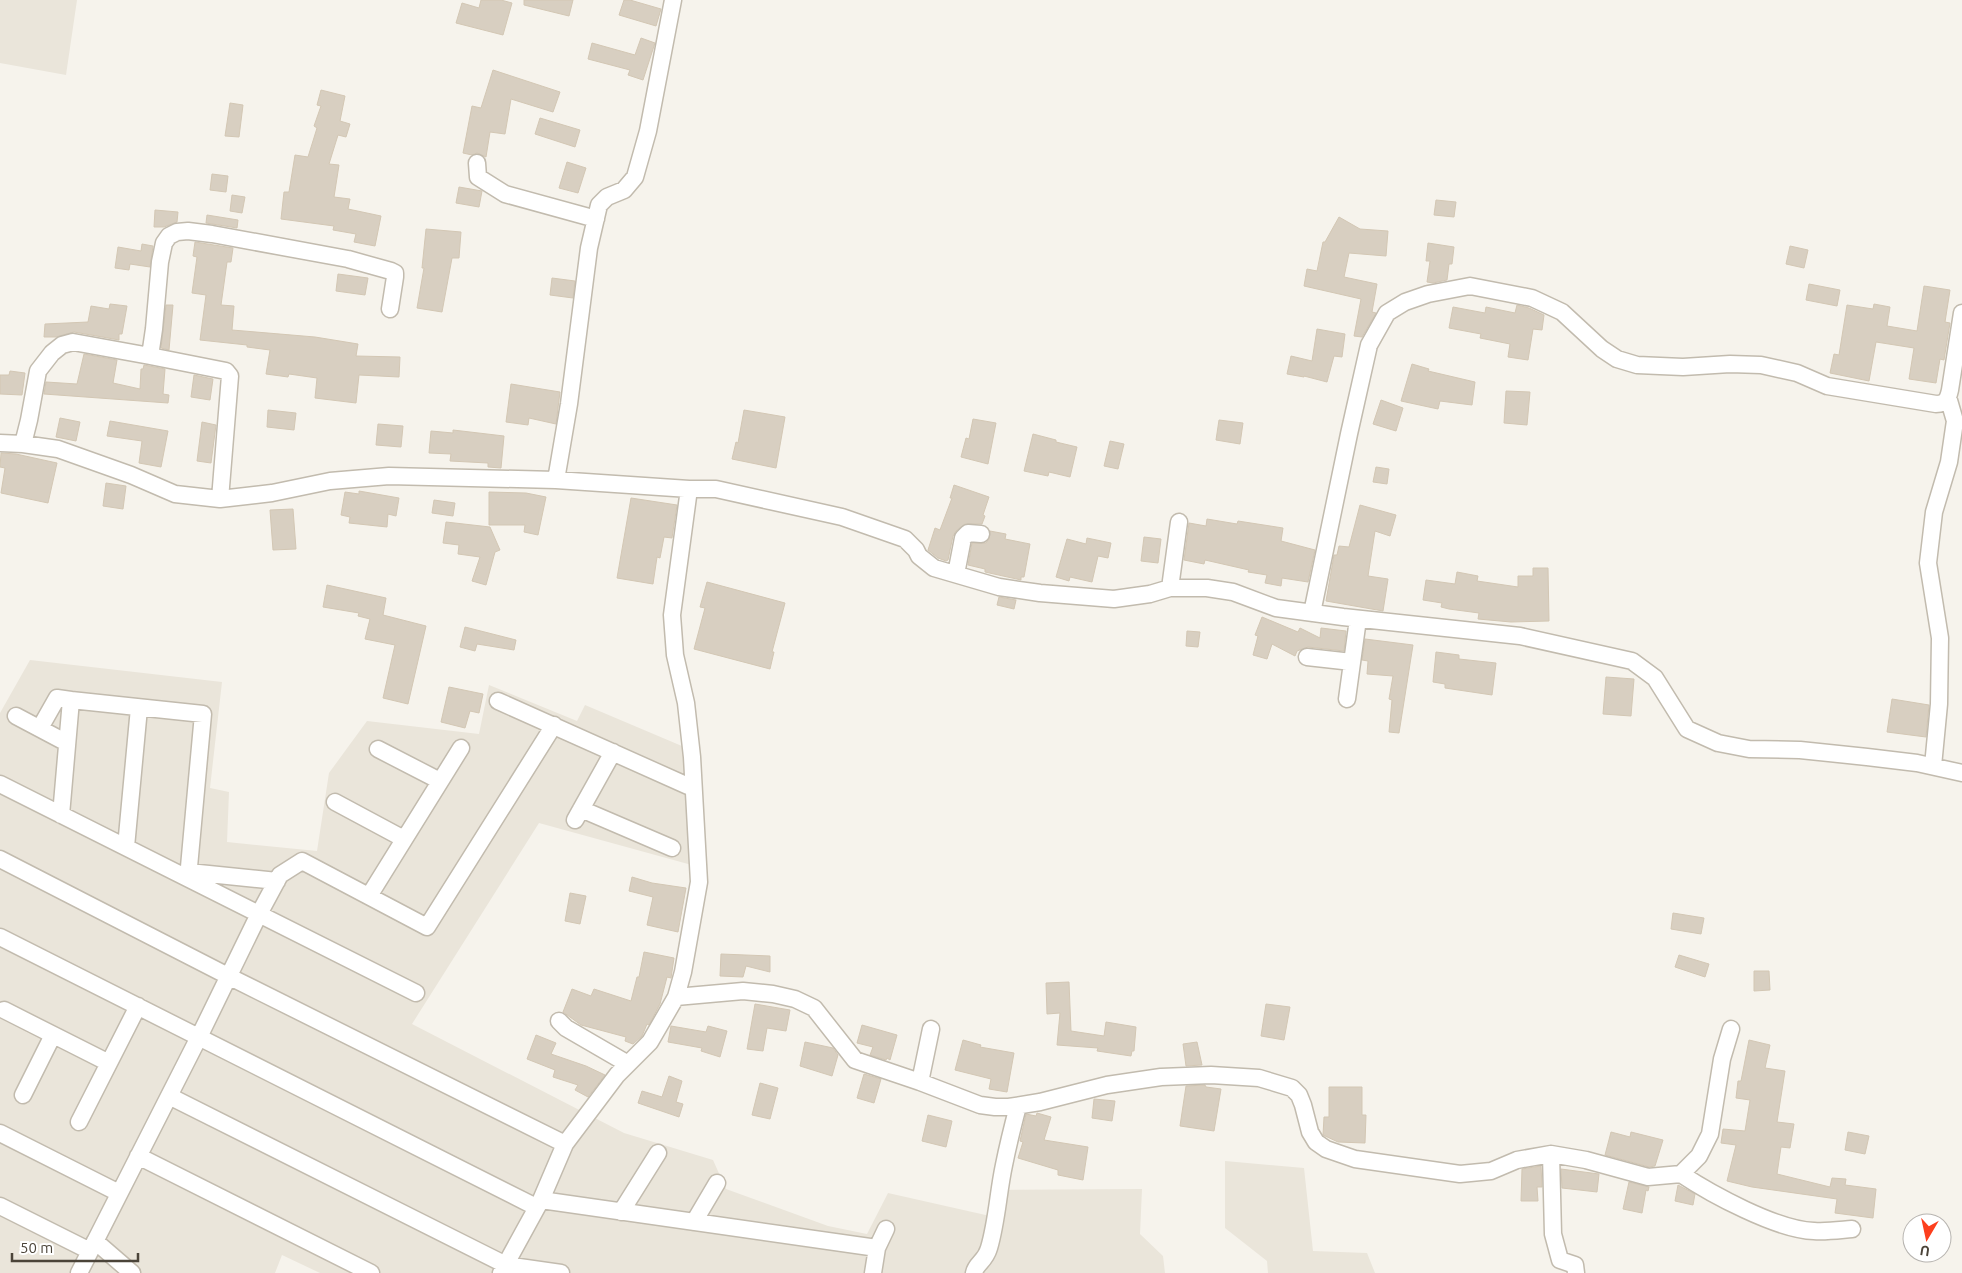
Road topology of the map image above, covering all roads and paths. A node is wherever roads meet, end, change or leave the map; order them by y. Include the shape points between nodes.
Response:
1 (673, 0) edge
2 (478, 163) dead end
3 (596, 219) junction
4 (390, 309) dead end
5 (1962, 313) edge
6 (150, 356) junction
7 (1948, 398) junction
8 (0, 443) edge
9 (23, 444) junction
10 (556, 480) junction
11 (689, 489) junction
12 (220, 499) junction
13 (1179, 522) dead end
14 (981, 534) dead end
15 (956, 574) junction
16 (1170, 588) junction
17 (1312, 613) junction
18 (1358, 619) junction
19 (1307, 657) dead end
20 (1352, 662) junction
21 (1347, 699) dead end
22 (71, 700) junction
23 (498, 700) dead end
24 (139, 708) junction
25 (16, 716) dead end
26 (554, 726) junction
27 (40, 728) junction
28 (67, 743) junction
29 (461, 748) dead end
30 (378, 749) dead end
31 (613, 752) junction
32 (1933, 766) junction
33 (1962, 773) edge
34 (440, 781) junction
35 (0, 784) edge
36 (688, 786) dead end
37 (336, 802) dead end
38 (61, 815) junction
39 (404, 839) junction
40 (126, 847) junction
41 (672, 848) dead end
42 (0, 860) edge
43 (189, 875) junction
44 (276, 881) junction
45 (369, 896) junction
46 (259, 914) junction
47 (0, 937) edge
48 (228, 976) junction
49 (416, 993) dead end
50 (676, 997) junction
51 (138, 1006) junction
52 (4, 1010) dead end
53 (559, 1021) dead end
54 (931, 1029) dead end
55 (1730, 1029) dead end
56 (53, 1035) junction
57 (199, 1037) junction
58 (109, 1063) junction
59 (628, 1064) junction
60 (920, 1082) junction
61 (22, 1095) dead end
62 (169, 1096) junction
63 (1018, 1106) junction
64 (79, 1122) dead end
65 (0, 1133) edge
66 (565, 1144) junction
67 (658, 1153) dead end
68 (1552, 1154) junction
69 (138, 1156) junction
70 (1681, 1174) junction
71 (717, 1183) dead end
72 (120, 1193) junction
73 (539, 1204) junction
74 (0, 1206) edge
75 (621, 1212) junction
76 (694, 1222) junction
77 (886, 1229) dead end
78 (1852, 1229) dead end
79 (92, 1246) junction
80 (877, 1248) junction
81 (503, 1269) edge
82 (79, 1273) edge
83 (132, 1273) edge
84 (371, 1273) edge
85 (561, 1273) edge
86 (873, 1273) edge
87 (974, 1273) edge
88 (1576, 1273) edge

1 - 3 street via 648,131 635,177 624,190 599,205
2 - 3 street via 478,176 505,194
3 - 10 street via 589,248
4 - 6 street via 395,278 391,271 348,259 212,234 177,232 164,243
5 - 7 street
6 - 9 street via 73,342 62,345 38,371
6 - 12 street via 226,371 230,376
7 - 17 street via 1942,404 1936,404 1850,391 1762,365 1637,366 1617,359 1562,312 1532,298 1470,286 1428,294 1387,313 1370,345
7 - 32 street via 1954,421 1950,454 1934,512 1928,563 1940,638 1939,704
8 - 9 street
9 - 12 street via 58,449 175,494
10 - 11 street
10 - 12 street via 390,476 330,481
11 - 15 street via 716,489 842,517 905,538 934,568
11 - 50 street via 672,614 675,655 686,703 692,757 699,882
13 - 16 street
14 - 15 street via 968,533 963,538
15 - 16 street via 1032,592 1114,599
16 - 17 street via 1233,592 1276,608
17 - 18 street
18 - 20 street
18 - 32 street via 1520,636 1632,661 1655,678 1687,729 1718,743 1749,749 1800,750
19 - 20 street
20 - 21 street
22 - 24 street
22 - 27 street via 57,698
22 - 28 street
23 - 26 street
24 - 40 street
24 - 43 street via 203,714
25 - 27 street
26 - 31 street
26 - 45 street via 427,927
27 - 28 street
28 - 38 street
29 - 34 street
30 - 34 street
31 - 36 street
31 - 41 street via 578,814
32 - 33 street
34 - 39 street
35 - 38 street
37 - 39 street
38 - 40 street
39 - 45 street
40 - 43 street
42 - 48 street
43 - 44 street
43 - 46 street
44 - 45 street via 302,861
44 - 46 street
46 - 48 street
46 - 49 street
47 - 51 street
48 - 57 street
48 - 66 street
50 - 59 street via 650,1042
50 - 60 street via 743,991 795,999 814,1008 826,1020 855,1060
51 - 57 street
51 - 58 street
52 - 56 street
53 - 59 street
54 - 60 street
55 - 70 street via 1710,1134 1699,1156
56 - 58 street
56 - 61 street
57 - 62 street
57 - 73 street
58 - 64 street
59 - 66 street
60 - 63 street via 980,1105
62 - 69 street
62 - 81 street
63 - 68 street via 1107,1085 1161,1077 1259,1078 1292,1088 1301,1100 1316,1142 1326,1150 1355,1159 1460,1174 1491,1171 1517,1160
63 - 87 street via 989,1249
65 - 72 street
66 - 73 street
67 - 75 street
68 - 70 street via 1648,1177
68 - 88 street via 1553,1234 1560,1260 1575,1265
69 - 72 street
69 - 84 street
70 - 78 street via 1698,1186 1786,1226 1812,1231
71 - 76 street
72 - 79 street
73 - 75 street
73 - 81 street
74 - 79 street
75 - 76 street
76 - 80 street
77 - 80 street
79 - 82 street
79 - 83 street
80 - 86 street
81 - 85 street

